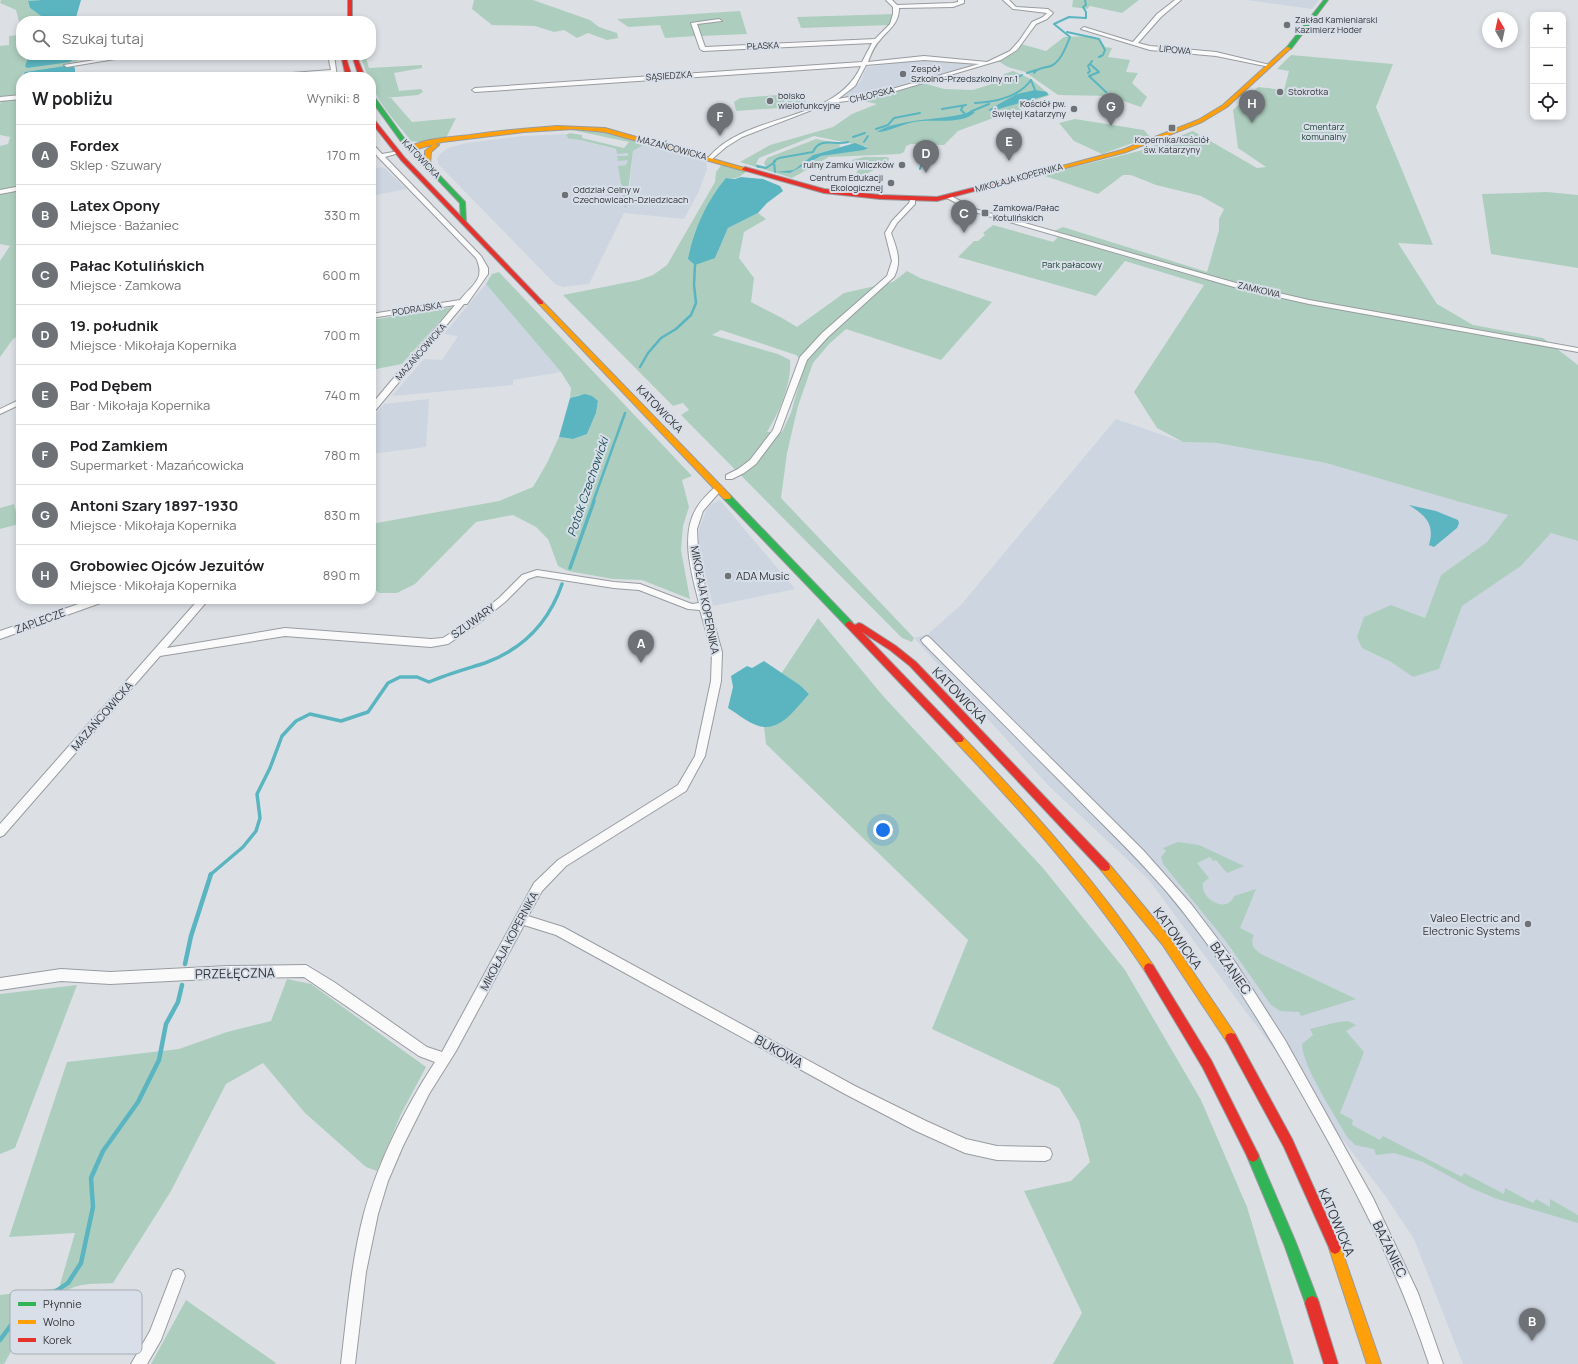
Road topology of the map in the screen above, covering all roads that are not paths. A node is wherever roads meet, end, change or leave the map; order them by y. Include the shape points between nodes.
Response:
1 (350, 0) edge
2 (888, 0) edge
3 (961, 0) edge
4 (1006, 0) edge
5 (1178, 0) edge
6 (1326, 0) edge
7 (896, 7) junction
8 (350, 16) edge
9 (719, 21) dead end
10 (1084, 29) dead end
11 (876, 41) junction
12 (1134, 44) junction
13 (102, 60) edge
14 (332, 60) edge
15 (344, 60) edge
16 (356, 60) edge
17 (986, 63) junction
18 (864, 64) junction
19 (67, 65) dead end
20 (1268, 66) junction
21 (335, 72) edge
22 (348, 72) edge
23 (360, 72) edge
24 (475, 90) dead end
25 (16, 97) edge
26 (0, 99) edge
27 (826, 103) junction
28 (376, 104) edge
29 (376, 125) edge
30 (457, 138) junction
31 (436, 144) junction
32 (410, 148) junction
33 (376, 151) edge
34 (397, 152) junction
35 (380, 156) junction
36 (711, 158) junction
37 (427, 165) junction
38 (16, 189) edge
39 (0, 192) edge
40 (949, 197) junction
41 (913, 200) junction
42 (464, 222) junction
43 (464, 302) junction
44 (376, 315) edge
45 (1578, 350) edge
46 (16, 404) edge
47 (376, 404) edge
48 (0, 412) edge
49 (729, 477) dead end
50 (720, 488) junction
51 (89, 604) edge
52 (200, 604) edge
53 (704, 606) junction
54 (839, 613) junction
55 (0, 635) edge
56 (926, 640) dead end
57 (157, 653) junction
58 (0, 832) edge
59 (521, 919) junction
60 (0, 984) edge
61 (445, 1059) junction
62 (1045, 1154) dead end
63 (178, 1276) dead end
64 (138, 1364) edge
65 (348, 1364) edge
66 (1331, 1364) edge
67 (1374, 1364) edge
68 (1436, 1364) edge

1 - 8 main road
2 - 7 street
3 - 7 street via 960,3 953,5
4 - 17 street, CHŁOPSKA via 1015,8 1048,11 1050,15 1034,23 1011,53
5 - 12 street via 1163,9 1146,33
6 - 20 main road, MIKOŁAJA KOPERNIKA via 1297,39
7 - 11 street, MAZAŃCOWICKA via 897,16 893,24
9 - 11 street, PŁASKA via 694,23 703,49
10 - 12 street, LIPOWA
11 - 18 street, MAZAŃCOWICKA
12 - 20 street, LIPOWA via 1150,48 1216,54
13 - 19 street
14 - 21 street
15 - 22 main road
16 - 23 main road
17 - 18 street, CHŁOPSKA via 924,58
17 - 27 street, CHŁOPSKA via 868,97
18 - 24 street, SĄSIEDZKA
18 - 27 street, MAZAŃCOWICKA via 857,82
20 - 40 main road, MIKOŁAJA KOPERNIKA via 1219,110 1187,126 1124,151
25 - 26 street
27 - 36 street, MAZAŃCOWICKA via 734,138 719,148
28 - 32 main road, KATOWICKA
29 - 34 main road, KATOWICKA
30 - 31 main road, MAZAŃCOWICKA
30 - 32 main road, MAZAŃCOWICKA
30 - 36 main road, MAZAŃCOWICKA via 588,127
31 - 32 main road, MAZAŃCOWICKA
31 - 37 main road via 428,151
32 - 34 main road, MAZAŃCOWICKA
32 - 37 main road, KATOWICKA
33 - 35 street
34 - 35 street, MAZAŃCOWICKA
34 - 42 main road, KATOWICKA
35 - 43 street, MAZAŃCOWICKA via 483,263 484,274
36 - 41 main road, MIKOŁAJA KOPERNIKA via 824,191
37 - 42 main road, KATOWICKA via 463,203
38 - 39 street
40 - 41 main road, MIKOŁAJA KOPERNIKA
40 - 45 street, ZAMKOWA via 973,210 1234,285 1309,302
41 - 49 street via 888,233 896,269 890,278 825,335 803,359 778,430 752,462
42 - 50 main road, KATOWICKA
43 - 44 street, PODRAJSKA
43 - 47 street, MAZAŃCOWICKA
46 - 48 street
50 - 53 street, MIKOŁAJA KOPERNIKA via 699,511 693,529 693,551
50 - 54 main road, KATOWICKA
51 - 55 street, ZAPLECZE
52 - 57 street, MAZAŃCOWICKA
53 - 57 street, SZUWARY via 691,607 640,587 538,573 524,577 502,600 445,641 431,643 285,632
53 - 59 street, MIKOŁAJA KOPERNIKA via 716,652 716,681 700,756 682,788 562,863 538,887
54 - 66 main road, KATOWICKA via 1046,832 1139,952 1222,1092 1250,1152 1293,1250
54 - 67 main road, KATOWICKA via 905,657 1110,873 1166,941 1219,1019 1284,1136 1343,1272
56 - 68 street, BAŻANIEC via 1139,853 1168,884 1208,935 1257,1005 1351,1171 1403,1274
57 - 58 street, MAZAŃCOWICKA
59 - 61 street, MIKOŁAJA KOPERNIKA
59 - 62 street, BUKOWA via 559,931 850,1090 959,1143 997,1153
60 - 61 street, PRZEŁĘCZNA via 61,974 110,978 306,971 423,1052
61 - 65 street, MIKOŁAJA KOPERNIKA via 424,1090 398,1141 379,1188 359,1272
63 - 64 street via 156,1336

